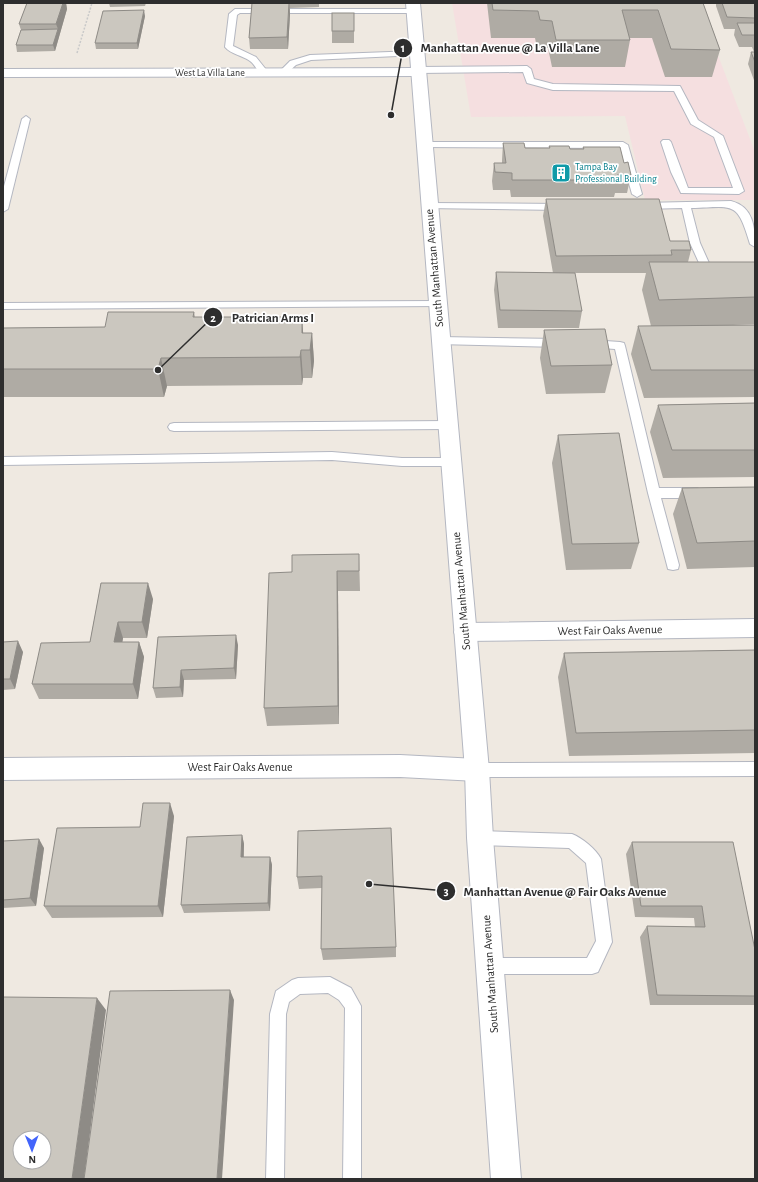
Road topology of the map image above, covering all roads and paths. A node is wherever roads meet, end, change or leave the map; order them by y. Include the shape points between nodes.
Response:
1 (92, 3) edge
2 (346, 7) edge
3 (413, 7) edge
4 (417, 65) junction
5 (264, 72) junction
6 (3, 73) edge
7 (72, 73) junction
8 (26, 119) dead end
9 (666, 142) dead end
10 (424, 145) junction
11 (637, 194) dead end
12 (686, 205) junction
13 (429, 206) junction
14 (637, 206) edge
15 (573, 207) edge
16 (3, 209) edge
17 (755, 244) edge
18 (727, 269) edge
19 (437, 304) junction
20 (3, 306) edge
21 (441, 340) junction
22 (566, 343) edge
23 (582, 344) edge
24 (447, 425) junction
25 (174, 427) dead end
26 (3, 461) edge
27 (450, 462) junction
28 (708, 492) edge
29 (654, 493) junction
30 (673, 565) dead end
31 (755, 628) edge
32 (465, 632) junction
33 (3, 769) edge
34 (755, 769) edge
35 (477, 770) junction
36 (480, 838) junction
37 (489, 966) junction
38 (276, 1179) edge
39 (352, 1179) edge
40 (506, 1179) edge

1 - 7 path
2 - 3 lane
2 - 5 lane via 238,11 233,14 229,47 253,59
3 - 4 main road, South Manhattan Avenue
4 - 5 main road, West La Villa Lane
4 - 9 lane via 527,69 530,81 553,86 677,88 694,122 718,136 739,191 684,191
4 - 10 main road, South Manhattan Avenue
5 - 7 main road, West La Villa Lane
6 - 7 main road, West La Villa Lane
8 - 16 lane
10 - 11 lane via 623,145
10 - 13 main road, South Manhattan Avenue
12 - 14 lane
12 - 17 lane via 731,204 741,208
12 - 18 lane via 695,242 705,265 715,269
13 - 15 lane
13 - 19 main road, South Manhattan Avenue
19 - 20 lane
19 - 21 main road, South Manhattan Avenue
21 - 22 lane
21 - 24 main road, South Manhattan Avenue
23 - 29 lane via 624,346
24 - 25 lane
24 - 27 main road, South Manhattan Avenue
26 - 27 lane via 332,456 402,462
27 - 32 main road, South Manhattan Avenue
28 - 29 lane
29 - 30 lane
31 - 32 main road, West Fair Oaks Avenue
32 - 35 main road, South Manhattan Avenue
33 - 35 main road, West Fair Oaks Avenue via 400,766
34 - 35 lane
35 - 36 main road, South Manhattan Avenue
36 - 37 main road, South Manhattan Avenue
36 - 37 lane via 572,840 593,860 604,942 592,966
37 - 40 main road, South Manhattan Avenue
38 - 39 lane via 278,1014 282,997 298,986 330,985 345,994 353,1006

